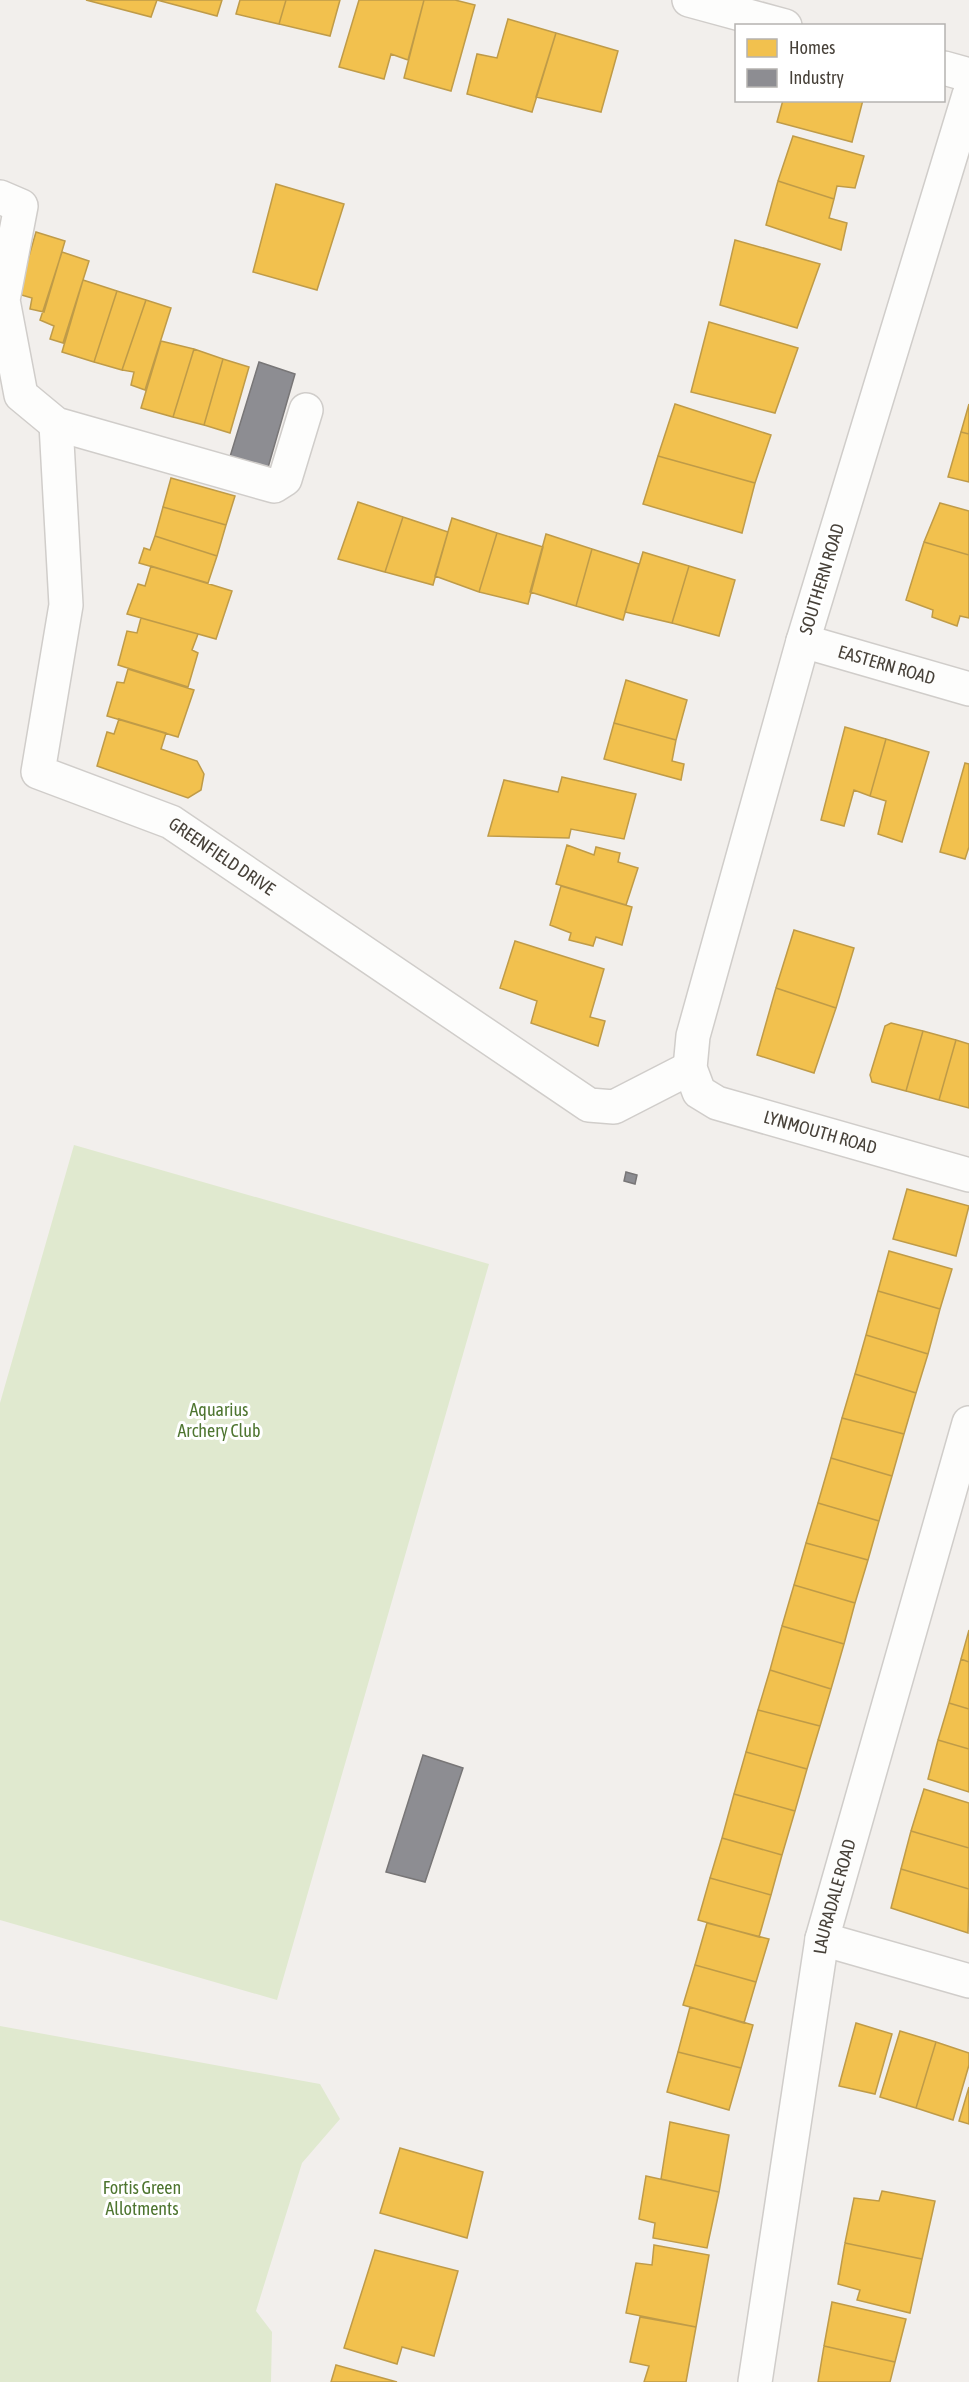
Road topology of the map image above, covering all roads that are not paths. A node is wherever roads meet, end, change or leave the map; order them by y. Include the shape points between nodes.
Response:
1 (689, 0) edge
2 (777, 24) edge
3 (945, 68) edge
4 (969, 75) edge
5 (969, 95) edge
6 (0, 197) edge
7 (306, 410) dead end
8 (56, 424) junction
9 (803, 641) junction
10 (969, 689) edge
11 (690, 1068) junction
12 (969, 1175) edge
13 (969, 1423) edge
14 (822, 1939) junction
15 (969, 1981) edge
16 (755, 2382) edge

1 - 2 street
3 - 4 street
5 - 9 street, SOUTHERN ROAD
6 - 8 street via 21,206 3,300 21,395
7 - 8 street via 285,479 274,486
8 - 11 street, GREENFIELD DRIVE via 66,605 38,772 171,822 589,1105 614,1107
9 - 10 street, EASTERN ROAD
9 - 11 street, SOUTHERN ROAD via 693,1036
11 - 12 street, LYNMOUTH ROAD via 699,1092 717,1102
13 - 14 street, LAURADALE ROAD
14 - 15 street
14 - 16 street, LAURADALE ROAD

